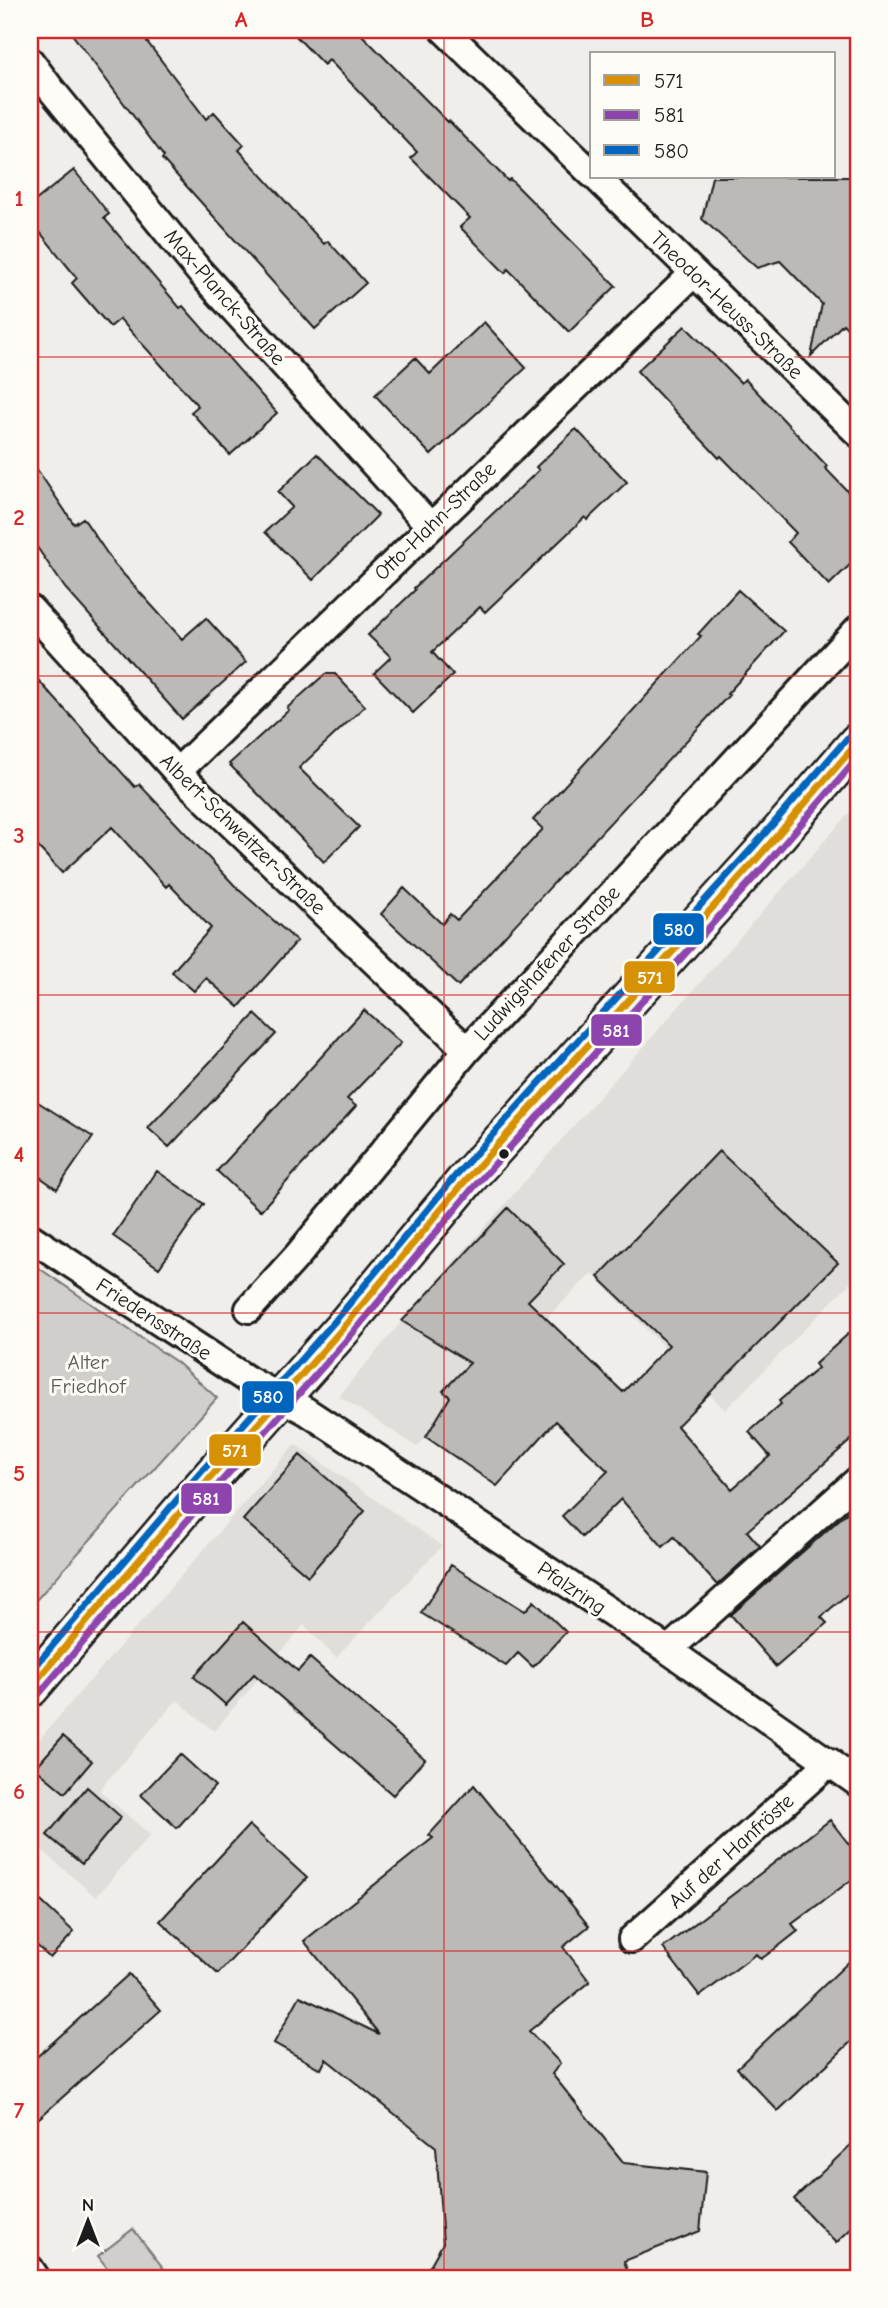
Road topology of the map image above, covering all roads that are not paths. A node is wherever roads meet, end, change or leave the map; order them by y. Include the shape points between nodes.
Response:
1 (444, 30) edge
2 (30, 61) edge
3 (590, 171) edge
4 (597, 178) edge
5 (694, 273) junction
6 (858, 433) edge
7 (429, 526) junction
8 (30, 610) edge
9 (858, 629) edge
10 (858, 742) edge
11 (177, 772) junction
12 (467, 1050) junction
13 (30, 1237) edge
14 (249, 1310) dead end
15 (282, 1397) junction
16 (858, 1480) edge
17 (668, 1650) junction
18 (30, 1688) edge
19 (830, 1762) junction
20 (858, 1783) edge
21 (632, 1939) dead end
22 (30, 2269) edge
23 (36, 2278) edge

1 - 3 street, Theodor-Heuss-Straße
2 - 7 street, Max-Planck-Straße via 200,271
4 - 5 street, Theodor-Heuss-Straße
5 - 6 street, Theodor-Heuss-Straße
5 - 7 street, Otto-Hahn-Straße
7 - 11 street, Otto-Hahn-Straße
8 - 11 street, Albert-Schweitzer-Straße
9 - 12 street, Ludwigshafener Straße
10 - 15 main road via 475,1170
11 - 12 street, Albert-Schweitzer-Straße
12 - 14 street, Ludwigshafener Straße
13 - 15 street, Friedensstraße via 248,1380
15 - 17 street, Pfalzring
15 - 18 main road
16 - 17 street
17 - 19 street, Pfalzring
19 - 20 street, Pfalzring
19 - 21 street, Auf der Hanfröste
22 - 23 street

